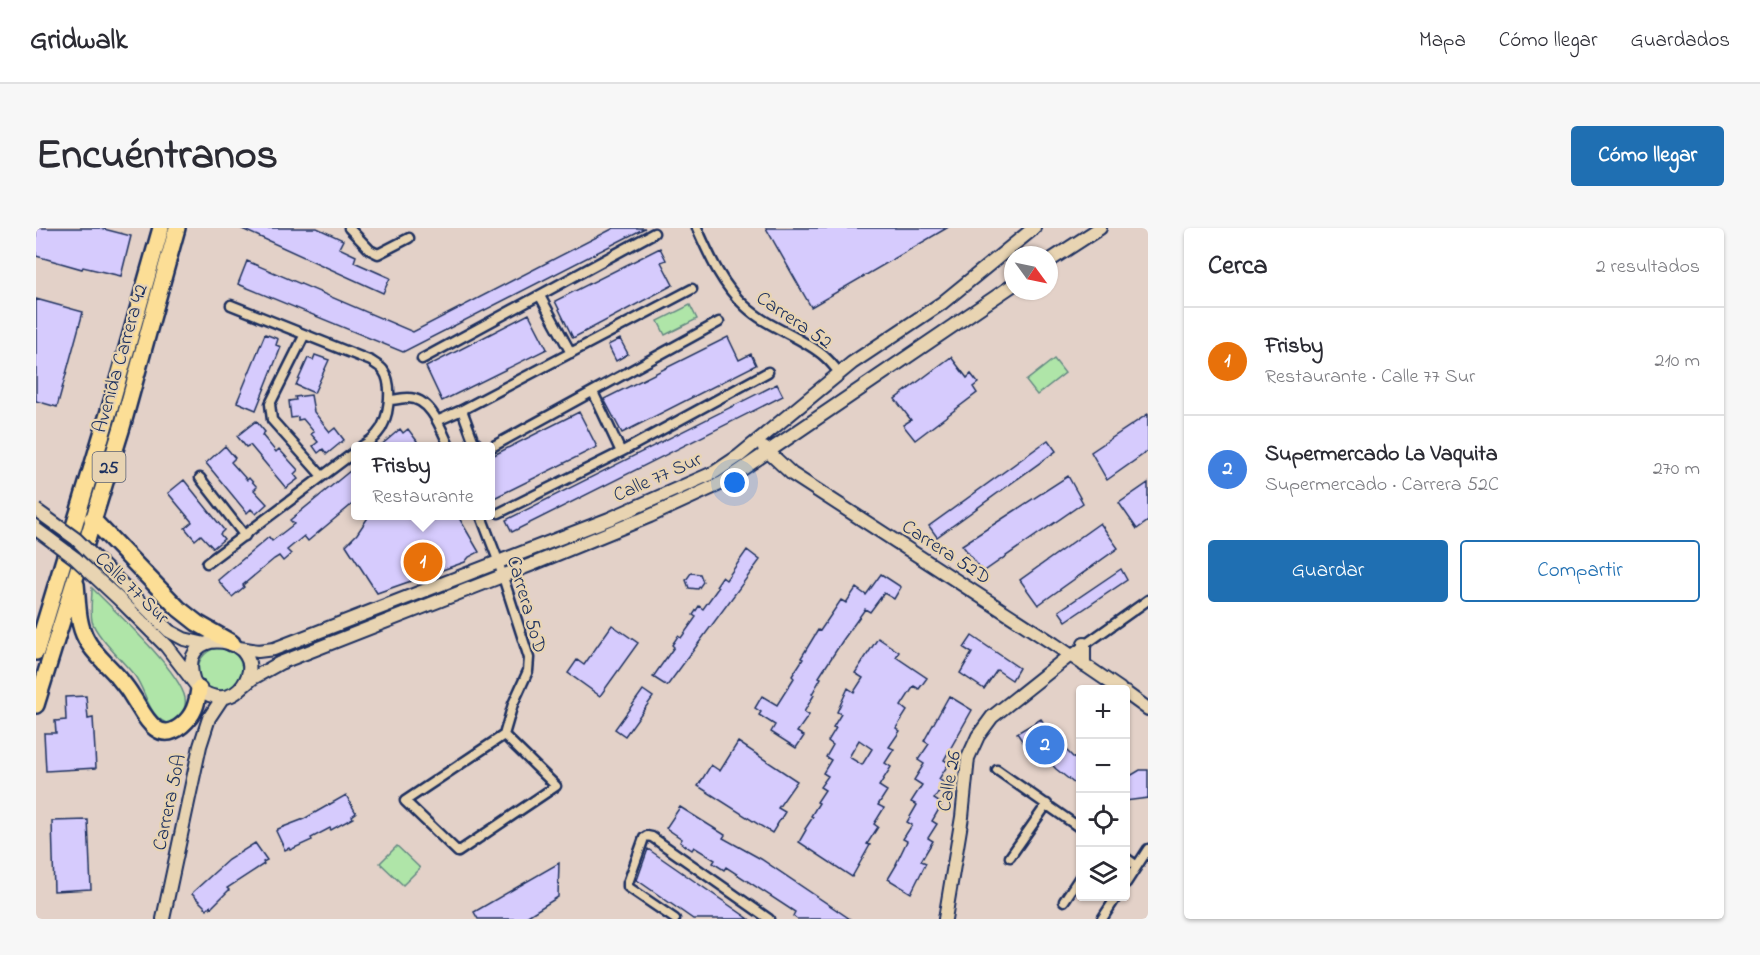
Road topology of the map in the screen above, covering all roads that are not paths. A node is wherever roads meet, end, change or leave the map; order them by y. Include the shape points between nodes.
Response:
1 (161, 228) edge
2 (177, 228) edge
3 (349, 228) edge
4 (697, 228) edge
5 (1034, 228) edge
6 (1100, 228) edge
7 (654, 233) dead end
8 (409, 238) dead end
9 (1058, 255) edge
10 (692, 289) dead end
11 (1004, 291) edge
12 (540, 296) junction
13 (231, 305) dead end
14 (719, 322) dead end
15 (304, 336) junction
16 (571, 353) junction
17 (422, 359) dead end
18 (768, 372) dead end
19 (840, 373) junction
20 (593, 392) junction
21 (389, 400) junction
22 (462, 410) junction
23 (437, 421) junction
24 (758, 441) junction
25 (368, 442) edge
26 (447, 442) edge
27 (475, 442) edge
28 (495, 445) edge
29 (621, 452) junction
30 (768, 452) junction
31 (351, 455) edge
32 (322, 476) junction
33 (200, 478) dead end
34 (36, 510) edge
35 (499, 513) dead end
36 (36, 518) edge
37 (92, 519) junction
38 (483, 520) edge
39 (36, 529) edge
40 (245, 536) junction
41 (69, 541) junction
42 (499, 562) junction
43 (207, 563) dead end
44 (75, 575) junction
45 (503, 576) junction
46 (125, 596) junction
47 (1148, 600) edge
48 (205, 644) junction
49 (1054, 644) junction
50 (1084, 644) junction
51 (236, 646) junction
52 (36, 652) edge
53 (1069, 656) junction
54 (1084, 665) junction
55 (1054, 667) junction
56 (1113, 685) edge
57 (196, 686) junction
58 (240, 689) junction
59 (1130, 696) edge
60 (223, 698) junction
61 (36, 705) edge
62 (1148, 709) edge
63 (504, 735) junction
64 (997, 770) dead end
65 (1047, 804) junction
66 (1076, 825) edge
67 (1148, 849) edge
68 (1010, 857) dead end
69 (1130, 861) edge
70 (1137, 866) junction
71 (1130, 876) edge
72 (1076, 883) edge
73 (1114, 901) edge
74 (1064, 902) dead end
75 (163, 919) edge
76 (675, 919) edge
77 (769, 919) edge
78 (945, 919) edge
79 (1102, 919) edge

1 - 41 highway, Avenida Carrera 42 / 25
2 - 37 highway, Avenida Carrera 42 / 25
3 - 8 street via 378,254
4 - 19 street, Carrera 52 via 728,288 747,308 823,356
5 - 19 street, Calle 77 Sur via 942,303
6 - 9 street
7 - 12 street
10 - 16 street
11 - 30 street, Calle 77 Sur
12 - 16 street
12 - 17 street
13 - 15 street
14 - 20 street
15 - 21 street via 382,368
15 - 32 street via 270,404 270,413
16 - 22 street
18 - 29 street
19 - 24 street, Calle 77 Sur
20 - 28 street
20 - 29 street
21 - 23 street via 419,400
21 - 25 street via 383,425
22 - 23 street
22 - 27 street
23 - 26 street
24 - 30 street, Carrera 52D
24 - 42 street, Calle 77 Sur via 715,472
29 - 35 street
30 - 45 street, Calle 77 Sur via 711,488
30 - 49 street, Carrera 52D via 792,474
31 - 32 street
32 - 40 street
33 - 40 street
34 - 46 street, Calle 77 Sur, bridge via 99,560
36 - 41 street
37 - 44 highway, Avenida Carrera 42 / 25
37 - 51 highway via 178,608
38 - 42 street, Carrera 50D
39 - 46 street, Calle 77 Sur, bridge
40 - 43 street
41 - 52 highway, Avenida Carrera 42 / 25
42 - 45 street, Carrera 50D
42 - 51 street, Calle 77 Sur via 274,649 258,651
44 - 57 highway via 85,638 155,728 168,732 187,721 196,706
44 - 61 highway, Avenida Carrera 42 / 25
45 - 58 street, Calle 77 Sur via 280,663
45 - 63 street, Carrera 50D via 529,658 528,671
46 - 48 street, Calle 77 Sur via 169,631
46 - 57 street, Calle 77 Sur
47 - 50 street
48 - 51 street via 214,641
48 - 57 street via 198,649 191,665
49 - 53 street, Carrera 52D
49 - 55 street
50 - 53 street
50 - 54 street
51 - 58 street via 248,664
53 - 54 street, Carrera 52D
53 - 55 street, Calle 26
54 - 56 street, Carrera 52D
55 - 78 street, Calle 26 via 992,717 968,758
57 - 60 street via 206,694
58 - 60 street
59 - 62 street
60 - 75 street, Carrera 50A via 208,718 200,746
63 - 63 street via 405,801 458,852 556,786
64 - 65 street
65 - 66 street
65 - 68 street
67 - 70 street
69 - 70 street
70 - 71 street
72 - 74 street
73 - 79 street
76 - 77 street via 628,887 647,836

